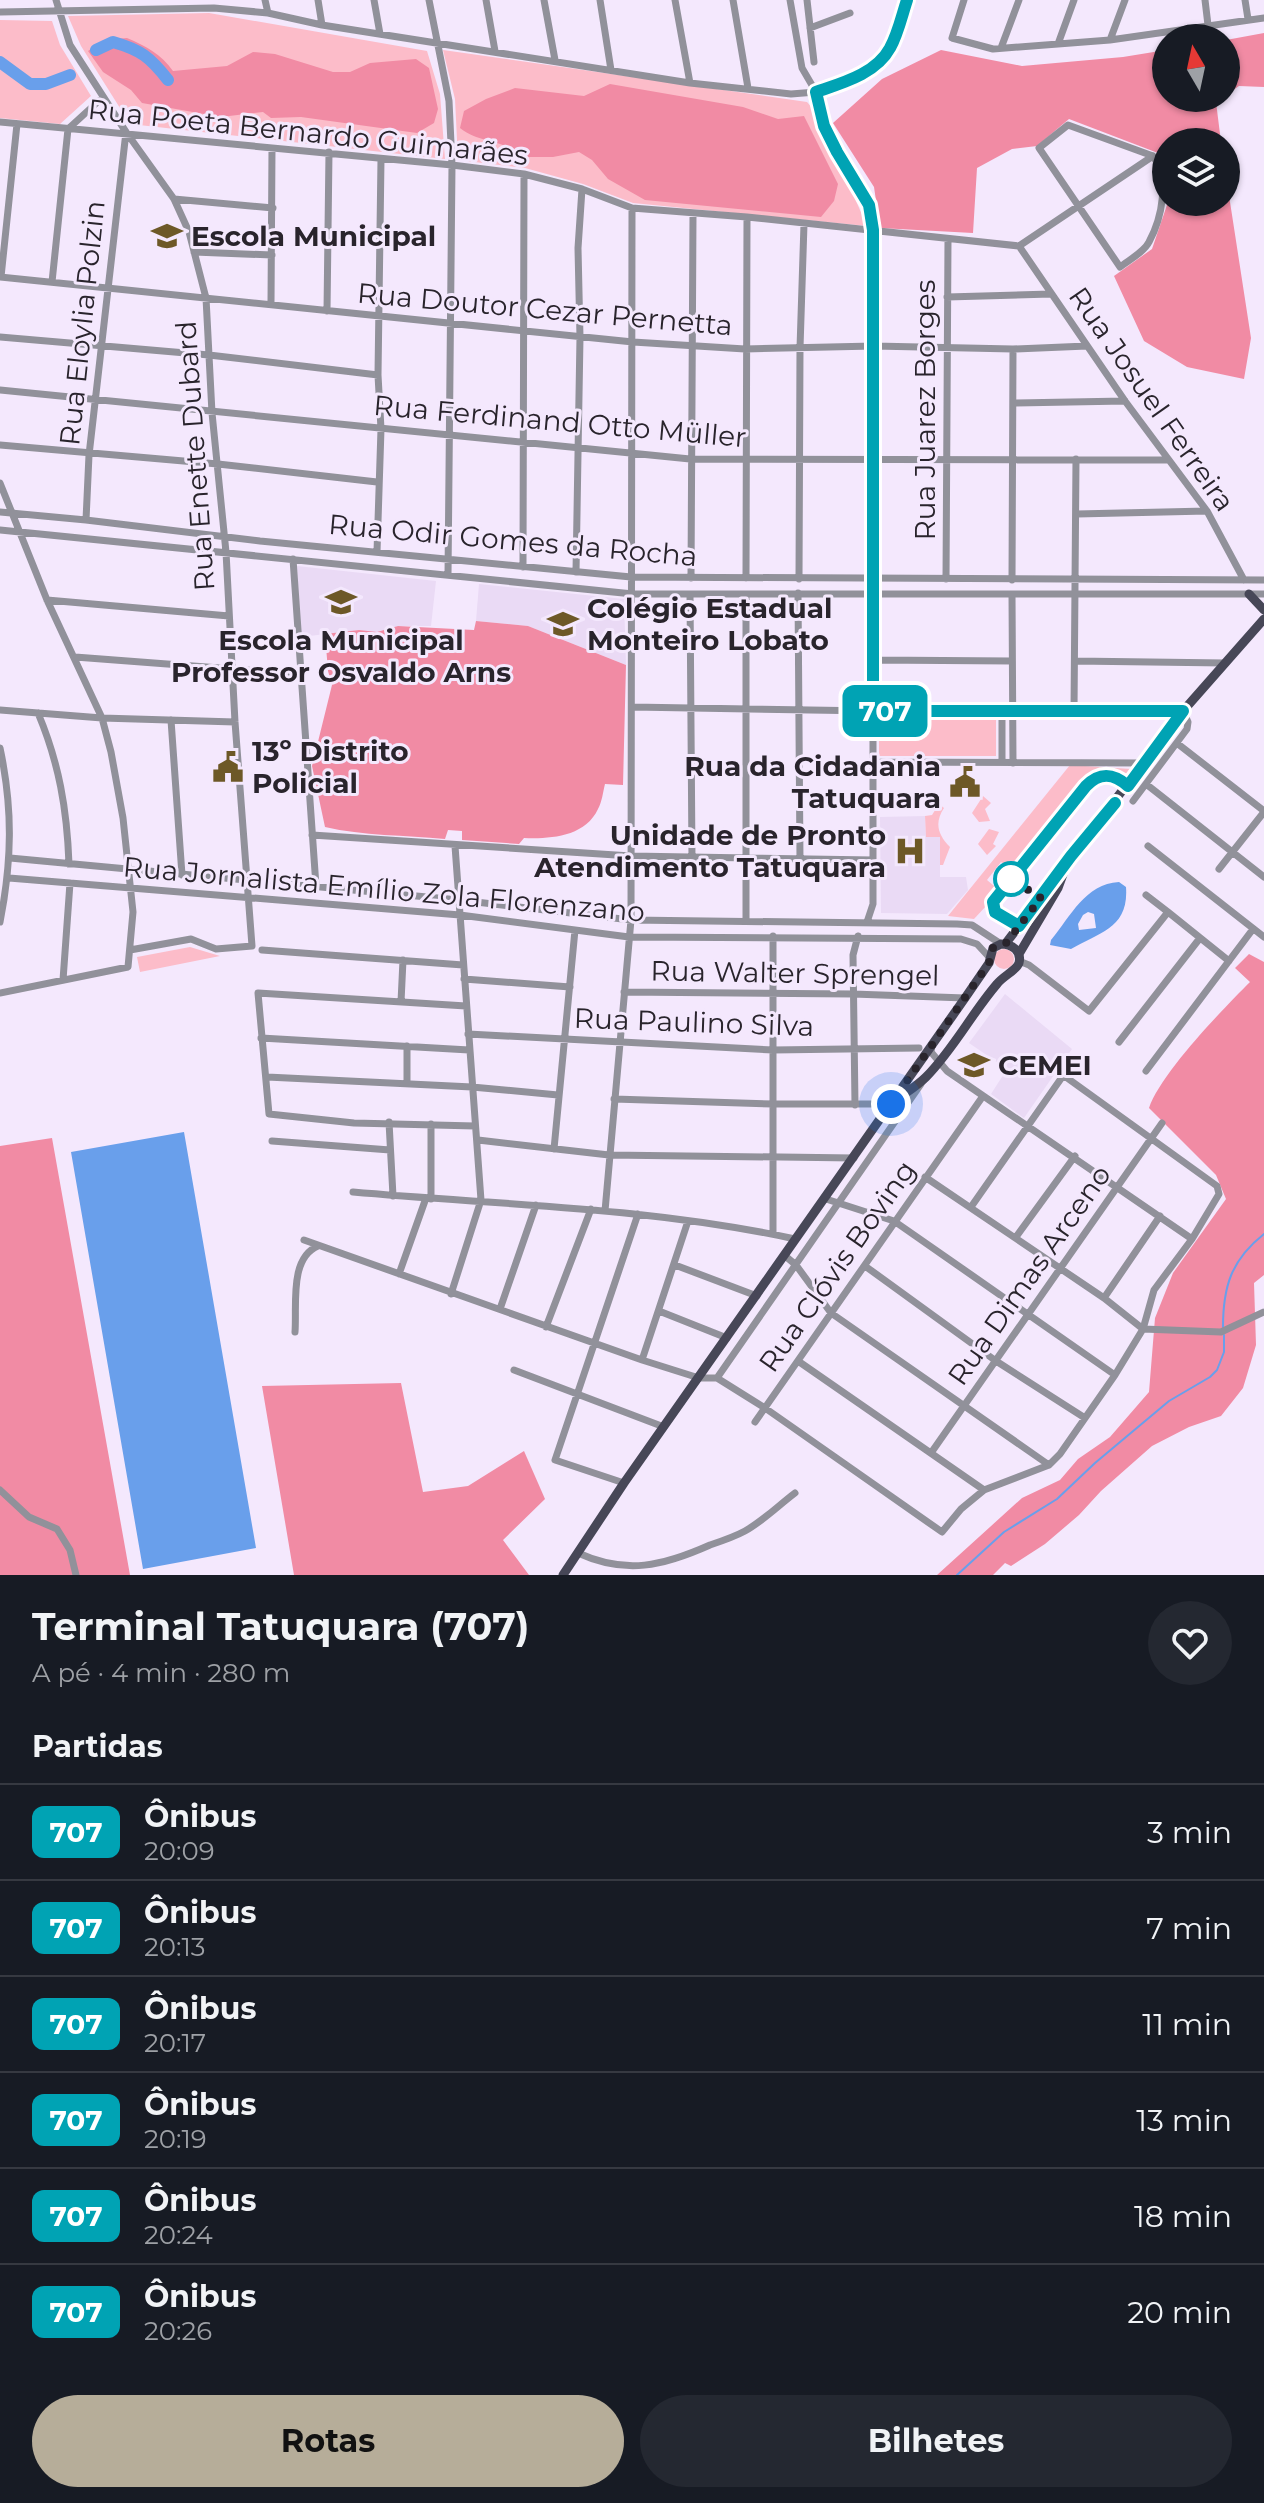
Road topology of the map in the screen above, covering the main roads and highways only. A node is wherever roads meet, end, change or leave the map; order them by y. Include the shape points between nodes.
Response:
1 (1249, 594) road end
2 (1264, 610) edge
3 (1264, 619) edge
4 (1071, 856) junction
5 (1004, 944) junction
6 (1019, 957) junction
7 (989, 960) junction
8 (1005, 974) junction
9 (891, 1104) junction
10 (563, 1575) edge

1 - 2 main road
3 - 4 main road via 1183,711
4 - 5 main road
4 - 6 main road
5 - 6 main road via 1014,947
5 - 7 main road via 993,948
6 - 8 main road via 1015,970
7 - 8 main road via 995,971
7 - 9 main road
8 - 9 main road via 926,1078
9 - 10 main road

